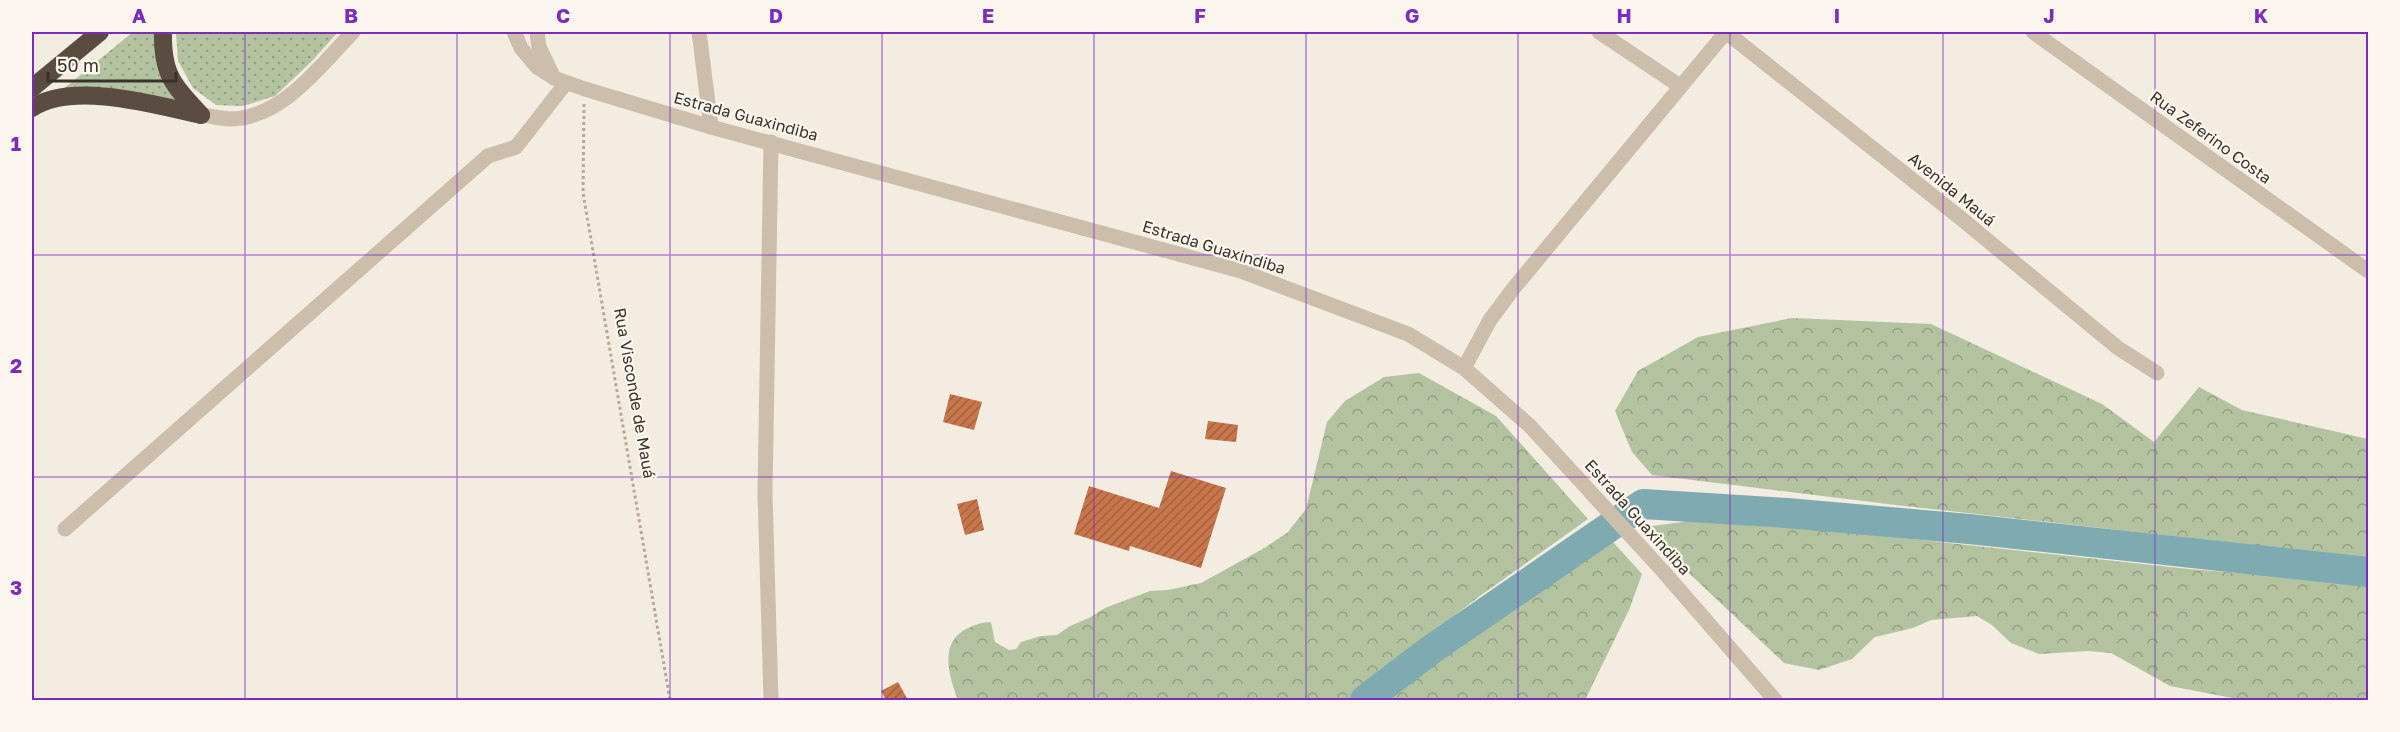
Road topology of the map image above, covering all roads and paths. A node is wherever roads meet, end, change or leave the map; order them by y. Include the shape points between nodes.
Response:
1 (100, 32) edge
2 (163, 32) edge
3 (353, 32) edge
4 (514, 32) edge
5 (537, 32) edge
6 (699, 32) edge
7 (1599, 32) edge
8 (1726, 32) edge
9 (2033, 32) edge
10 (2054, 37) edge
11 (560, 81) junction
12 (1680, 86) junction
13 (32, 88) edge
14 (585, 89) junction
15 (32, 108) edge
16 (201, 115) junction
17 (711, 127) junction
18 (771, 142) junction
19 (2368, 271) edge
20 (1464, 368) junction
21 (2157, 373) dead end
22 (65, 529) dead end
23 (670, 700) edge
24 (771, 700) edge
25 (1775, 700) edge

1 - 13 highway
2 - 16 highway via 166,70
3 - 16 street via 282,101 249,116 229,119
4 - 11 street via 537,67
5 - 11 street via 543,58
6 - 17 street
7 - 12 street
8 - 12 street, Avenida Mauá
8 - 21 street, Avenida Mauá via 2118,348
9 - 10 street, Rua Zeferino Costa
10 - 19 street, Rua Zeferino Costa
11 - 14 street, Estrada Guaxindiba
11 - 22 street via 516,147 488,156
12 - 20 street, Avenida Mauá via 1513,289 1490,320
14 - 17 street, Estrada Guaxindiba
14 - 23 path, Rua Visconde de Mauá via 583,193
15 - 16 highway via 58,98 96,96
17 - 18 street, Estrada Guaxindiba
18 - 20 street, Estrada Guaxindiba via 1241,271 1408,334
18 - 24 street via 765,493
20 - 25 street, Estrada Guaxindiba via 1530,426

